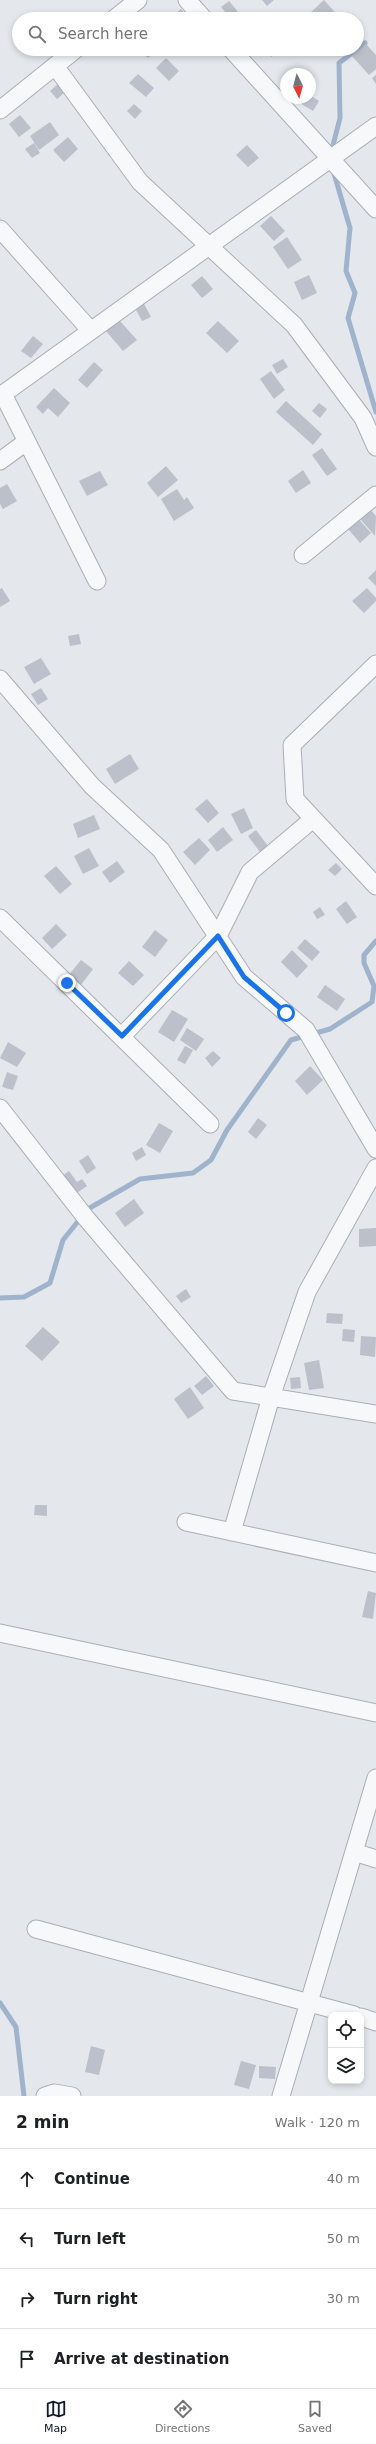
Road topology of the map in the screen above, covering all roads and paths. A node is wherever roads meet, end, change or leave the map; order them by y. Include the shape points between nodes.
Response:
1 (138, 0) edge
2 (187, 0) edge
3 (123, 12) edge
4 (198, 12) edge
5 (67, 56) edge
6 (237, 56) edge
7 (55, 66) junction
8 (0, 110) edge
9 (376, 126) edge
10 (329, 158) junction
11 (376, 209) edge
12 (0, 229) edge
13 (209, 247) junction
14 (91, 331) junction
15 (26, 442) junction
16 (376, 446) edge
17 (0, 460) edge
18 (376, 495) edge
19 (304, 555) dead end
20 (97, 581) dead end
21 (376, 664) edge
22 (0, 679) edge
23 (313, 819) junction
24 (376, 886) edge
25 (0, 918) edge
26 (218, 936) junction
27 (122, 1036) junction
28 (0, 1108) edge
29 (210, 1124) dead end
30 (376, 1149) edge
31 (376, 1168) edge
32 (272, 1397) junction
33 (376, 1414) edge
34 (186, 1522) dead end
35 (232, 1532) junction
36 (376, 1562) edge
37 (0, 1633) edge
38 (376, 1713) edge
39 (376, 1778) edge
40 (354, 1852) junction
41 (376, 1859) edge
42 (36, 1929) dead end
43 (309, 2001) junction
44 (344, 2012) edge
45 (364, 2018) edge
46 (376, 2022) edge
47 (45, 2096) edge
48 (72, 2096) edge
49 (281, 2096) edge

1 - 3 street
2 - 4 street
5 - 7 street
6 - 10 street
7 - 8 street
7 - 13 street via 140,182
9 - 10 street
10 - 11 street
10 - 13 street
12 - 14 street
13 - 14 street
13 - 16 street via 294,325 363,418
14 - 15 street via 2,394
15 - 17 street
15 - 20 street
18 - 19 street
21 - 23 street via 292,745 295,799
22 - 26 street via 92,786 161,850
23 - 24 street
23 - 26 street via 250,872
25 - 27 street
26 - 27 street
26 - 30 street via 244,977 310,1035
27 - 29 street
28 - 32 street via 83,1214 233,1391
31 - 32 street via 307,1292
32 - 33 street
32 - 35 street
34 - 35 street
35 - 36 street
37 - 38 street
39 - 40 street
40 - 41 street
40 - 43 street
42 - 43 street
43 - 44 street
43 - 49 street
45 - 46 street
47 - 48 street via 54,2093

